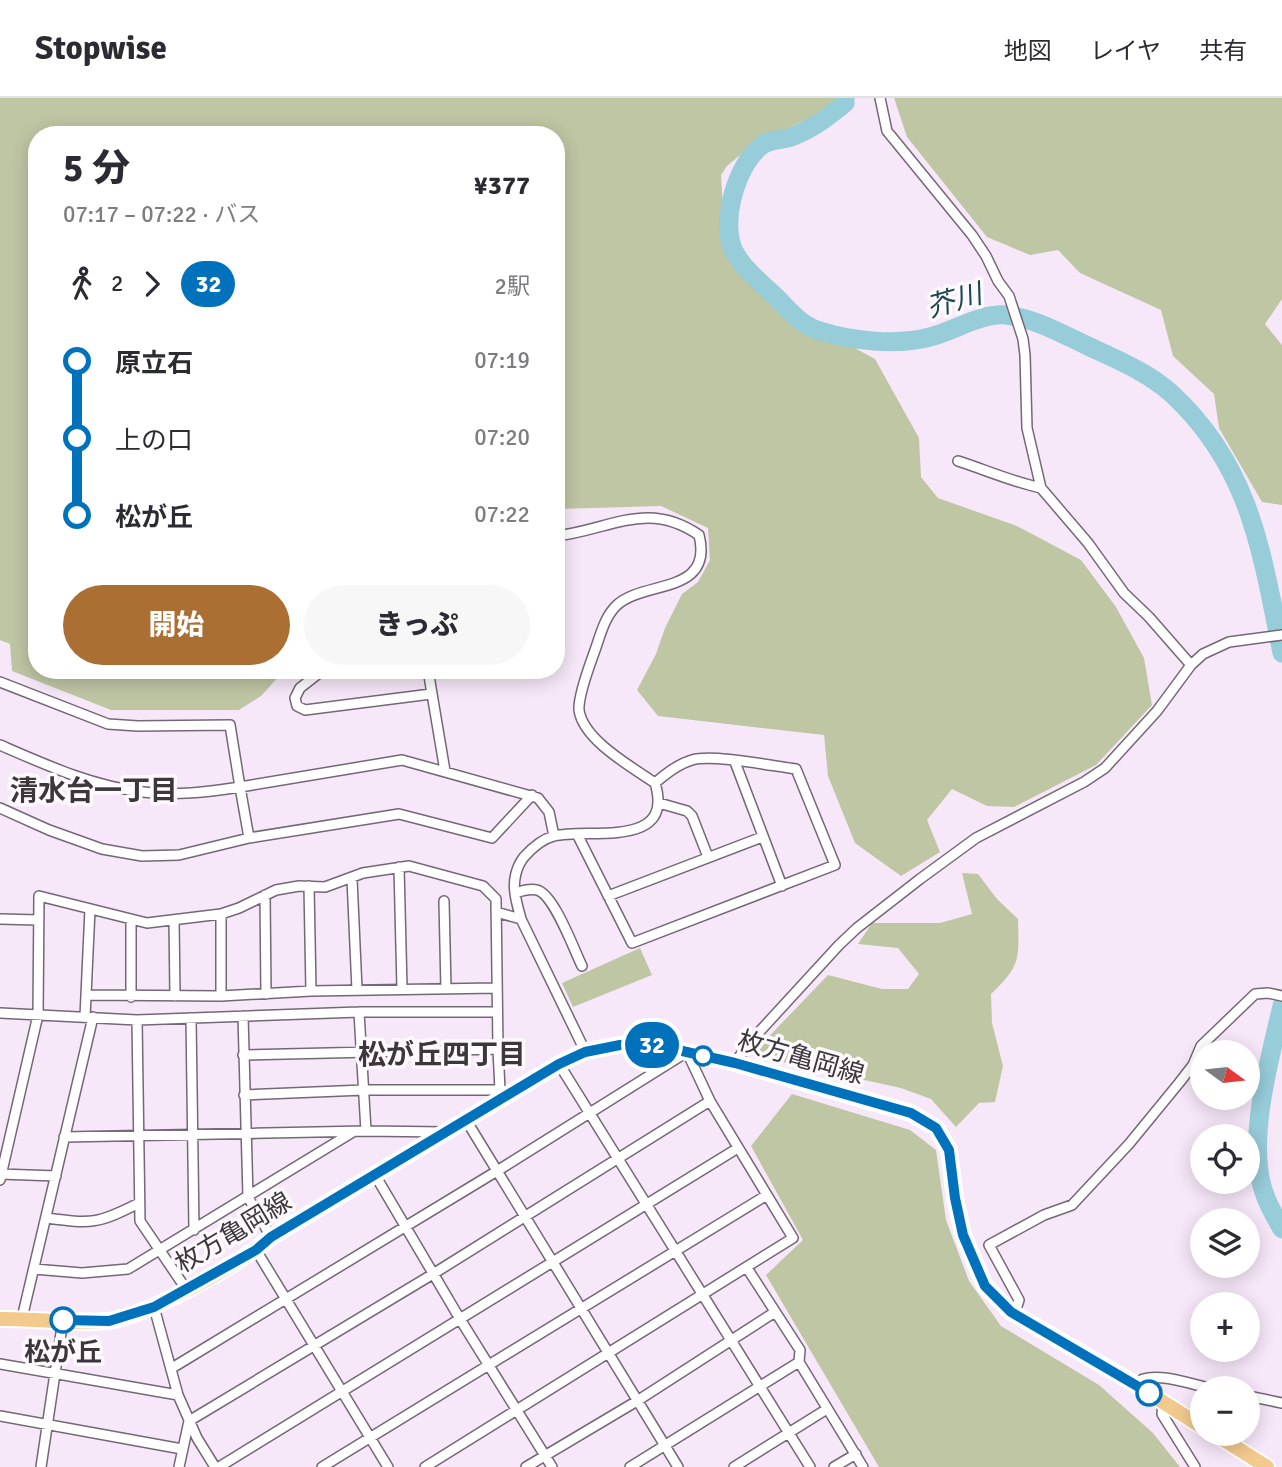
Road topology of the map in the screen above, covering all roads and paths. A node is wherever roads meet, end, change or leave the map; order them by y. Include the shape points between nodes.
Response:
1 (880, 98) edge
2 (958, 461) dead end
3 (1041, 488) junction
4 (565, 534) edge
5 (1282, 635) edge
6 (1191, 665) junction
7 (312, 679) edge
8 (429, 679) edge
9 (0, 682) edge
10 (431, 694) junction
11 (0, 745) edge
12 (735, 762) junction
13 (445, 771) junction
14 (654, 783) junction
15 (240, 788) junction
16 (532, 796) junction
17 (659, 803) junction
18 (0, 808) edge
19 (577, 834) junction
20 (554, 836) junction
21 (762, 837) junction
22 (249, 838) junction
23 (708, 857) junction
24 (399, 867) junction
25 (352, 879) junction
26 (782, 886) junction
27 (309, 887) junction
28 (514, 893) junction
29 (265, 895) junction
30 (608, 896) junction
31 (444, 901) dead end
32 (90, 909) junction
33 (496, 912) junction
34 (221, 914) junction
35 (0, 919) edge
36 (38, 919) junction
37 (131, 919) junction
38 (521, 919) junction
39 (174, 920) junction
40 (582, 966) dead end
41 (496, 988) junction
42 (402, 989) junction
43 (446, 989) junction
44 (357, 990) junction
45 (311, 991) junction
46 (265, 994) junction
47 (86, 995) junction
48 (175, 996) junction
49 (221, 996) junction
50 (1282, 996) edge
51 (131, 997) junction
52 (359, 1012) junction
53 (497, 1012) junction
54 (0, 1013) edge
55 (37, 1015) junction
56 (243, 1016) junction
57 (89, 1017) junction
58 (191, 1018) junction
59 (137, 1020) junction
60 (498, 1049) junction
61 (585, 1052) junction
62 (687, 1052) junction
63 (362, 1054) junction
64 (243, 1055) junction
65 (735, 1063) junction
66 (559, 1064) junction
67 (364, 1090) junction
68 (502, 1093) junction
69 (244, 1095) junction
70 (710, 1101) junction
71 (590, 1113) junction
72 (466, 1120) junction
73 (354, 1131) junction
74 (366, 1131) junction
75 (444, 1132) junction
76 (245, 1134) junction
77 (139, 1135) junction
78 (193, 1135) junction
79 (64, 1137) junction
80 (738, 1148) junction
81 (617, 1157) junction
82 (497, 1171) junction
83 (375, 1175) junction
84 (0, 1176) edge
85 (55, 1176) junction
86 (767, 1195) junction
87 (248, 1197) junction
88 (139, 1203) junction
89 (646, 1205) junction
90 (524, 1217) junction
91 (47, 1218) junction
92 (404, 1227) junction
93 (194, 1230) junction
94 (271, 1237) junction
95 (256, 1250) junction
96 (674, 1250) junction
97 (159, 1251) junction
98 (551, 1263) junction
99 (747, 1268) junction
100 (34, 1269) junction
101 (433, 1274) junction
102 (186, 1290) junction
103 (703, 1296) junction
104 (286, 1300) junction
105 (154, 1307) junction
106 (581, 1310) junction
107 (775, 1312) junction
108 (1011, 1312) junction
109 (22, 1318) junction
110 (0, 1319) edge
111 (460, 1319) junction
112 (63, 1320) junction
113 (730, 1341) junction
114 (313, 1345) junction
115 (608, 1354) junction
116 (799, 1362) junction
117 (0, 1364) edge
118 (490, 1364) junction
119 (172, 1367) junction
120 (56, 1373) junction
121 (1135, 1384) junction
122 (1190, 1384) edge
123 (760, 1385) junction
124 (342, 1392) junction
125 (178, 1395) junction
126 (1260, 1398) edge
127 (637, 1401) junction
128 (1163, 1402) junction
129 (1282, 1403) edge
130 (517, 1409) junction
131 (827, 1409) junction
132 (0, 1416) edge
133 (1190, 1419) edge
134 (189, 1421) junction
135 (48, 1424) junction
136 (790, 1432) junction
137 (370, 1438) junction
138 (666, 1445) junction
139 (1234, 1446) edge
140 (182, 1448) junction
141 (856, 1454) junction
142 (545, 1455) junction
143 (41, 1467) edge
144 (179, 1467) edge
145 (217, 1467) edge
146 (323, 1467) edge
147 (388, 1467) edge
148 (425, 1467) edge
149 (526, 1467) edge
150 (552, 1467) edge
151 (630, 1467) edge
152 (678, 1467) edge
153 (734, 1467) edge
154 (810, 1467) edge
155 (834, 1467) edge
156 (863, 1467) edge
157 (1195, 1467) edge
158 (1267, 1467) edge

1 - 3 street via 887,131 972,235 1011,303 1023,340 1027,428
2 - 3 street
3 - 6 street via 1124,593
4 - 14 street via 652,517 699,535 700,558 683,580 639,592 610,614 591,661 579,710 592,737
5 - 6 street via 1229,642
6 - 65 street via 1157,712 1105,768 976,838 857,928
7 - 10 street via 295,698 297,706 305,710
8 - 10 street
9 - 15 street via 108,723 230,725
10 - 13 street
11 - 15 street via 80,778 122,789 174,794
12 - 14 street via 693,760
12 - 21 street
12 - 26 street via 796,769 835,865
13 - 15 street via 389,761
13 - 16 street
14 - 17 street
15 - 22 street
16 - 20 street via 550,812
16 - 22 street via 492,838 399,814
17 - 19 street via 657,813 642,827
17 - 23 street via 687,811
18 - 22 street via 103,849 142,856 179,855
19 - 20 street
19 - 30 street
20 - 28 street via 542,841 519,864
21 - 23 street
21 - 26 street
23 - 30 street
24 - 25 street
24 - 33 street via 483,887 496,899
24 - 42 street
25 - 27 street
25 - 44 street
26 - 30 street via 632,943
27 - 29 street
27 - 45 street
28 - 38 street
28 - 40 street via 527,889 545,895
29 - 34 street
29 - 46 street
31 - 43 street
32 - 36 street via 39,896
32 - 37 street
32 - 47 street
33 - 38 street
33 - 41 street
34 - 39 street
34 - 49 street
35 - 36 street
36 - 55 street
37 - 39 street via 147,923
37 - 51 street
38 - 61 street
39 - 48 street
41 - 43 street
41 - 53 street
42 - 43 street
42 - 44 street
44 - 45 street
45 - 46 street
46 - 49 street
47 - 51 street
47 - 57 street
48 - 49 street
48 - 51 street
50 - 108 street via 1255,995 1201,1046 1179,1083 1072,1205 989,1245 1018,1300
52 - 53 street
52 - 56 street
52 - 63 street
53 - 60 street
54 - 55 street
55 - 57 street
55 - 84 street
56 - 58 street
56 - 64 street
57 - 59 street
57 - 79 street
58 - 59 street
58 - 78 street
59 - 77 street
60 - 63 street
60 - 68 street
61 - 62 main road, 枚方亀岡線 via 620,1045 656,1045
61 - 66 main road, 枚方亀岡線
62 - 65 main road, 枚方亀岡線
62 - 70 street
62 - 71 street
63 - 64 street
63 - 67 street
64 - 69 street
65 - 108 main road, 枚方亀岡線 via 911,1113 936,1128 949,1150 963,1235 985,1286
66 - 68 main road, 枚方亀岡線
66 - 71 street
67 - 68 street
67 - 69 street
67 - 74 street
68 - 72 main road, 枚方亀岡線
69 - 76 street
70 - 80 street
70 - 81 street
71 - 81 street
71 - 82 street
72 - 75 main road, 枚方亀岡線
72 - 82 street
73 - 74 street
73 - 76 street
73 - 87 street
74 - 75 street
75 - 83 main road, 枚方亀岡線
76 - 78 street
76 - 87 street
77 - 78 street
77 - 79 street
77 - 88 street
78 - 93 street
79 - 85 street
80 - 86 street
80 - 89 street
81 - 89 street
81 - 90 street
82 - 90 street
82 - 92 street
83 - 92 street
83 - 94 main road, 枚方亀岡線
84 - 85 street
85 - 91 street
86 - 96 street
86 - 99 street via 793,1238
87 - 93 street
87 - 94 street
88 - 91 street via 92,1223
88 - 97 street via 140,1221
89 - 96 street
89 - 98 street
90 - 98 street
90 - 101 street
91 - 100 street
92 - 101 street
92 - 104 street
93 - 97 street
94 - 95 main road, 枚方亀岡線
95 - 102 main road, 枚方亀岡線
95 - 104 street
96 - 103 street
96 - 106 street
97 - 100 street via 128,1269 113,1272
97 - 102 street
98 - 106 street
98 - 111 street
99 - 103 street
99 - 107 street
100 - 109 street
101 - 111 street
101 - 114 street
102 - 105 main road, 枚方亀岡線
103 - 113 street
103 - 115 street
104 - 114 street
104 - 119 street
105 - 112 main road, 枚方亀岡線 via 109,1321
105 - 119 street
106 - 115 street
106 - 118 street
107 - 113 street
107 - 116 street via 800,1350
108 - 121 main road, 枚方亀岡線
109 - 110 main road, 枚方亀岡線
109 - 112 main road, 枚方亀岡線
111 - 118 street
111 - 124 street
112 - 120 street
113 - 123 street
113 - 127 street
114 - 124 street
114 - 134 street
115 - 127 street
115 - 130 street
116 - 123 street
116 - 131 street
117 - 120 street
118 - 130 street
118 - 137 street
119 - 125 street
120 - 125 street
120 - 135 street
121 - 122 street via 1152,1376
121 - 128 main road, 枚方亀岡線
123 - 136 street
123 - 138 street
124 - 137 street
124 - 145 street
125 - 134 street
126 - 129 street
127 - 138 street
127 - 142 street
128 - 133 main road, 枚方亀岡線
128 - 157 street via 1162,1414
130 - 142 street
130 - 148 street
131 - 136 street
131 - 141 street
132 - 135 street
134 - 140 street
134 - 145 street
135 - 140 street
135 - 143 street
136 - 153 street
136 - 154 street
137 - 146 street
137 - 147 street
138 - 151 street
138 - 152 street
139 - 158 main road
140 - 144 street
141 - 155 street
141 - 156 street
142 - 149 street
142 - 150 street

